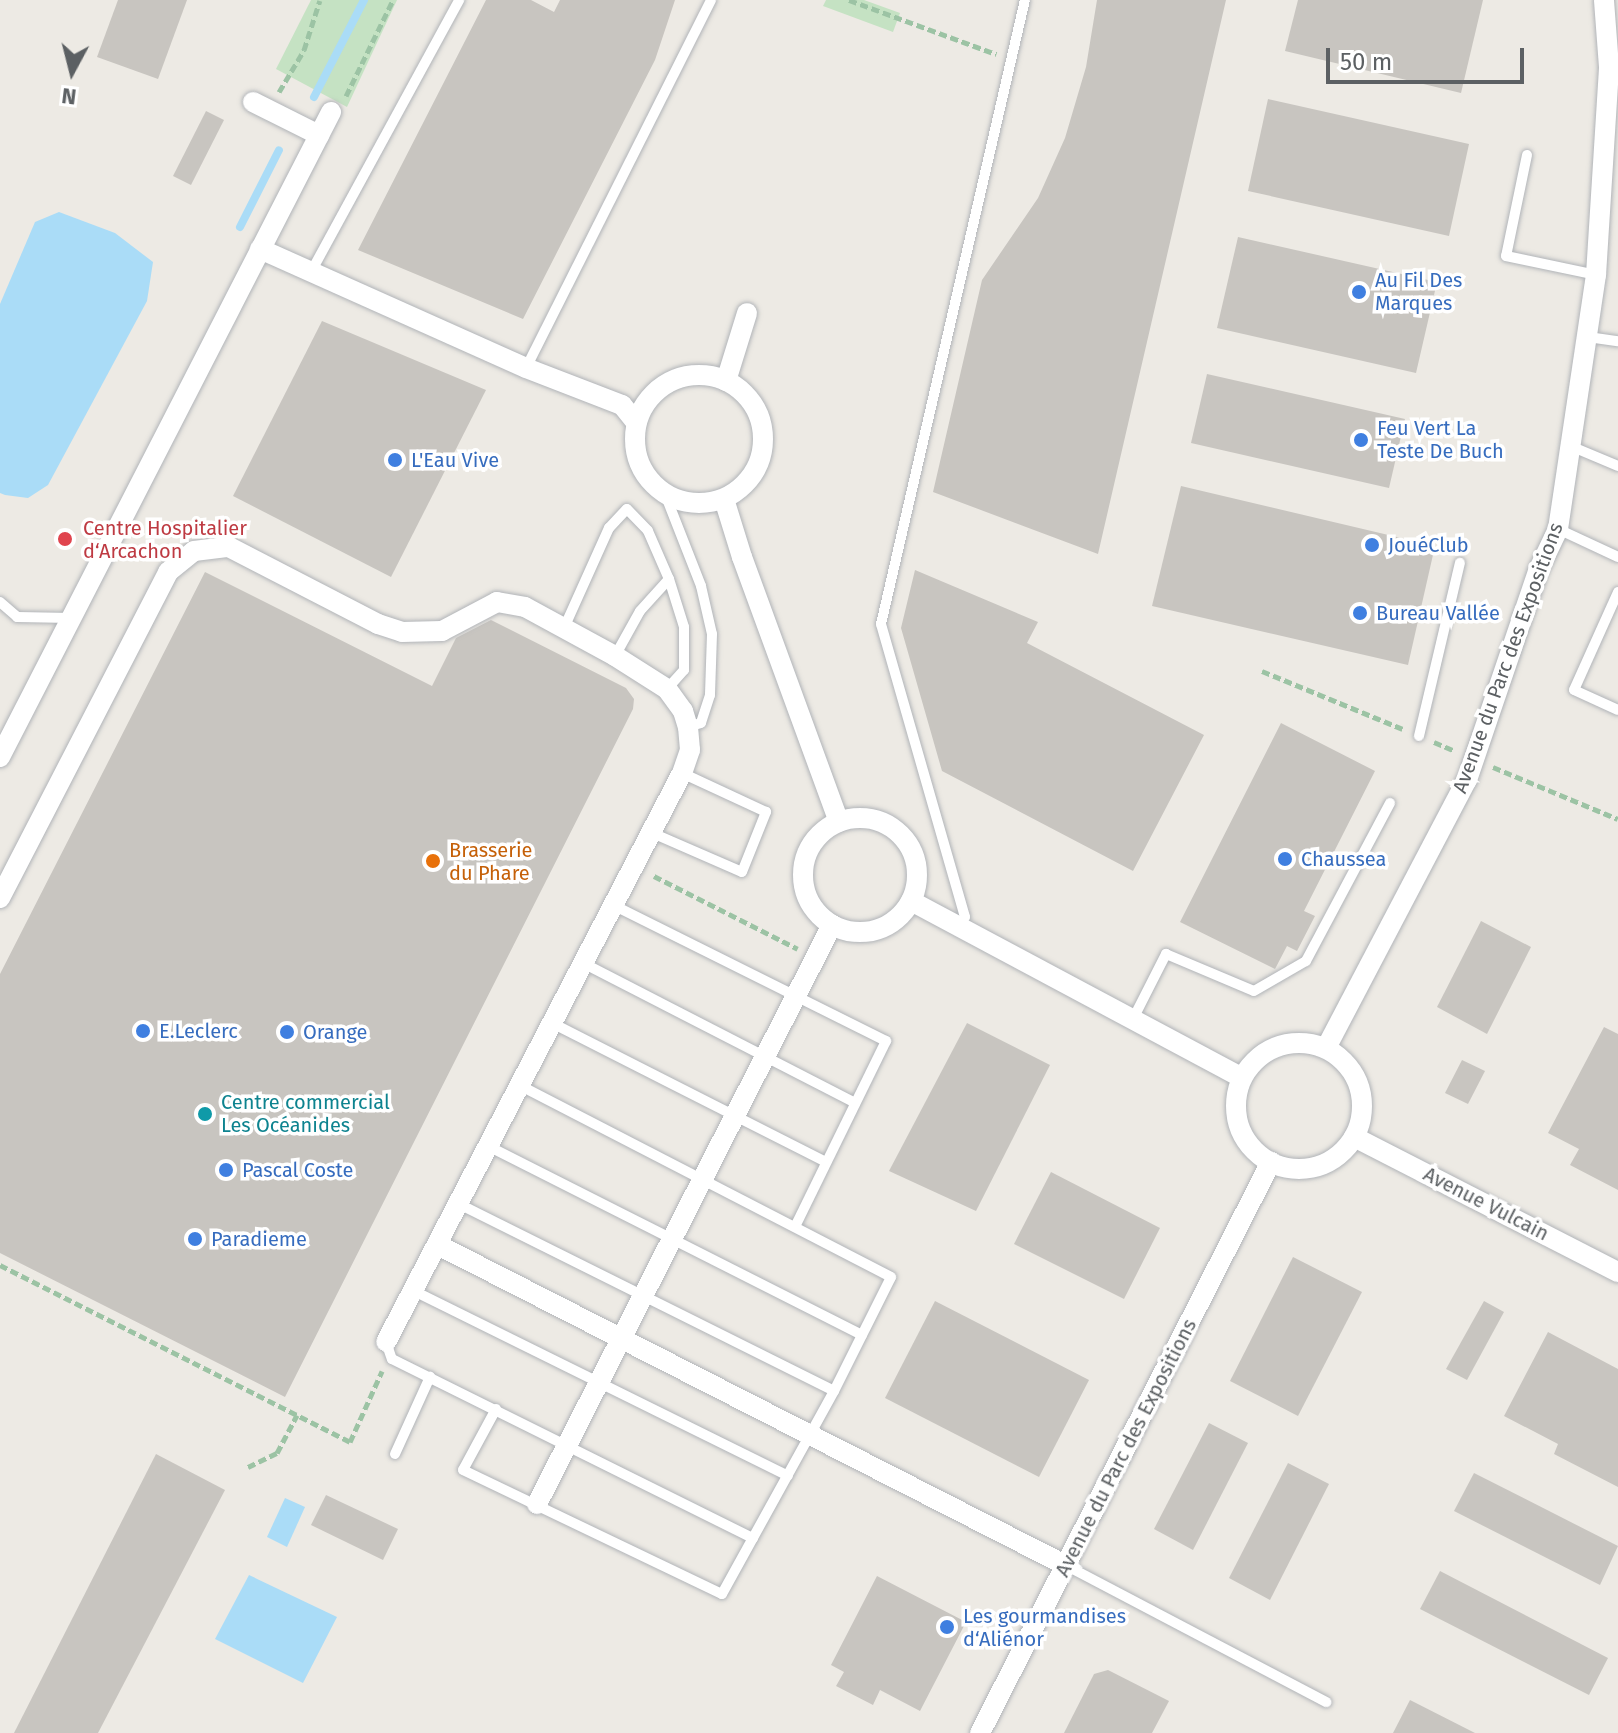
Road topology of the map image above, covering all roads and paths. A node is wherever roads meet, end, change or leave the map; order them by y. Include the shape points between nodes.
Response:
1 (320, 0) edge
2 (393, 0) edge
3 (459, 0) edge
4 (711, 0) edge
5 (849, 0) edge
6 (1025, 0) edge
7 (1604, 0) edge
8 (1012, 60) junction
9 (262, 107) joint
10 (331, 112) joint
11 (319, 135) junction
12 (1527, 155) dead end
13 (260, 249) junction
14 (310, 274) junction
15 (1596, 275) junction
16 (747, 313) dead end
17 (1588, 337) junction
18 (1618, 341) edge
19 (526, 368) junction
20 (726, 381) junction
21 (636, 422) junction
22 (1568, 445) junction
23 (1618, 466) edge
24 (665, 494) junction
25 (724, 499) junction
26 (1558, 529) junction
27 (1618, 557) edge
28 (1460, 563) dead end
29 (669, 579) junction
30 (1618, 592) edge
31 (0, 602) edge
32 (72, 618) junction
33 (564, 628) junction
34 (615, 656) junction
35 (1262, 671) dead end
36 (667, 689) junction
37 (1618, 710) edge
38 (688, 727) junction
39 (1419, 736) junction
40 (0, 757) edge
41 (1475, 759) junction
42 (682, 773) junction
43 (1390, 803) dead end
44 (1618, 819) edge
45 (839, 822) junction
46 (650, 832) junction
47 (633, 866) junction
48 (0, 898) edge
49 (911, 901) junction
50 (613, 905) junction
51 (832, 925) junction
52 (958, 928) junction
53 (818, 958) junction
54 (583, 963) junction
55 (797, 996) junction
56 (1134, 1017) junction
57 (552, 1023) junction
58 (1326, 1048) junction
59 (766, 1056) junction
60 (1241, 1077) junction
61 (519, 1085) junction
62 (855, 1103) junction
63 (735, 1116) junction
64 (1354, 1137) junction
65 (488, 1146) junction
66 (826, 1162) junction
67 (1271, 1162) junction
68 (704, 1178) junction
69 (457, 1203) junction
70 (796, 1225) junction
71 (673, 1239) junction
72 (438, 1245) junction
73 (0, 1265) edge
74 (1618, 1272) edge
75 (414, 1291) junction
76 (642, 1295) junction
77 (862, 1335) junction
78 (621, 1338) junction
79 (386, 1342) junction
80 (430, 1377) junction
81 (599, 1381) junction
82 (834, 1391) junction
83 (496, 1409) junction
84 (297, 1415) junction
85 (809, 1436) junction
86 (567, 1445) junction
87 (395, 1454) dead end
88 (248, 1467) dead end
89 (788, 1476) junction
90 (537, 1504) junction
91 (753, 1538) junction
92 (1067, 1566) junction
93 (1326, 1702) dead end
94 (980, 1733) edge

1 - 9 path via 304,50
2 - 10 path via 344,100
3 - 14 lane
4 - 19 lane
5 - 8 path
6 - 8 lane
7 - 15 street, Avenue du Parc des Expositions via 1609,67
8 - 52 lane via 881,624 965,917
9 - 11 street
10 - 11 street
11 - 13 street
12 - 15 lane via 1506,256
13 - 14 street
13 - 32 street
14 - 19 street
15 - 17 street, Avenue du Parc des Expositions
16 - 20 street
17 - 18 lane
17 - 22 street, Avenue du Parc des Expositions
19 - 21 street via 622,405
20 - 21 street via 705,375 662,386
20 - 25 street via 745,393 758,411 763,433 755,472
21 - 24 street via 639,464
22 - 23 lane
22 - 26 street, Avenue du Parc des Expositions
24 - 25 street via 705,504
24 - 38 lane via 701,586 712,634 710,695 701,723
25 - 45 street
26 - 27 lane
26 - 41 street, Avenue du Parc des Expositions via 1538,571
28 - 39 lane
29 - 33 lane via 648,531 627,509 609,528
29 - 34 lane via 640,611
29 - 36 lane via 684,627 684,670
30 - 37 lane via 1574,690
31 - 32 lane via 17,617
32 - 40 street
33 - 34 street
33 - 48 street via 525,607 497,602 442,631 402,632 229,547 194,551 168,572
34 - 36 street
35 - 39 path
36 - 38 street
38 - 42 street via 690,750
39 - 41 path
41 - 44 path
41 - 58 street, Avenue du Parc des Expositions
42 - 46 street
42 - 46 lane via 766,812 742,872
43 - 56 lane via 1306,961 1254,991 1166,954
45 - 49 street via 873,819 903,837 917,868
45 - 51 street via 823,831 804,861 808,898
46 - 47 street
47 - 50 street
47 - 53 path
49 - 51 street via 892,921 868,932
49 - 52 street
50 - 54 street
50 - 55 lane
51 - 53 street
52 - 56 street
53 - 55 street
54 - 57 street
54 - 59 lane
55 - 59 street
55 - 62 lane via 886,1041
56 - 60 street
57 - 61 street
57 - 63 lane
58 - 60 street via 1278,1046 1259,1056
58 - 64 street via 1352,1072 1360,1091 1362,1112
59 - 62 lane
59 - 63 street
60 - 67 street via 1236,1111 1241,1131
61 - 65 street
61 - 68 lane
62 - 66 lane
63 - 66 lane
63 - 68 street
64 - 67 street via 1328,1162 1288,1168
64 - 74 street, Avenue Vulcain
65 - 69 street
65 - 71 lane
66 - 70 lane
67 - 92 street, Avenue du Parc des Expositions
68 - 70 lane
68 - 71 street
69 - 72 street
69 - 76 lane
70 - 77 lane via 891,1277
71 - 76 street
71 - 77 lane
72 - 75 street
72 - 78 street
73 - 84 path
75 - 79 street
75 - 81 lane
76 - 78 street
76 - 82 lane
77 - 82 lane
78 - 81 street
78 - 85 street
79 - 80 lane via 392,1359
79 - 84 path via 381,1375 350,1442
80 - 83 lane
80 - 87 lane
81 - 86 street
81 - 89 lane
82 - 85 lane
83 - 86 lane
83 - 90 lane via 463,1470
84 - 88 path via 277,1453
85 - 89 lane
85 - 92 street
86 - 90 street
86 - 91 lane
89 - 91 lane
90 - 91 lane via 722,1594
92 - 93 lane
92 - 94 street, Avenue du Parc des Expositions

